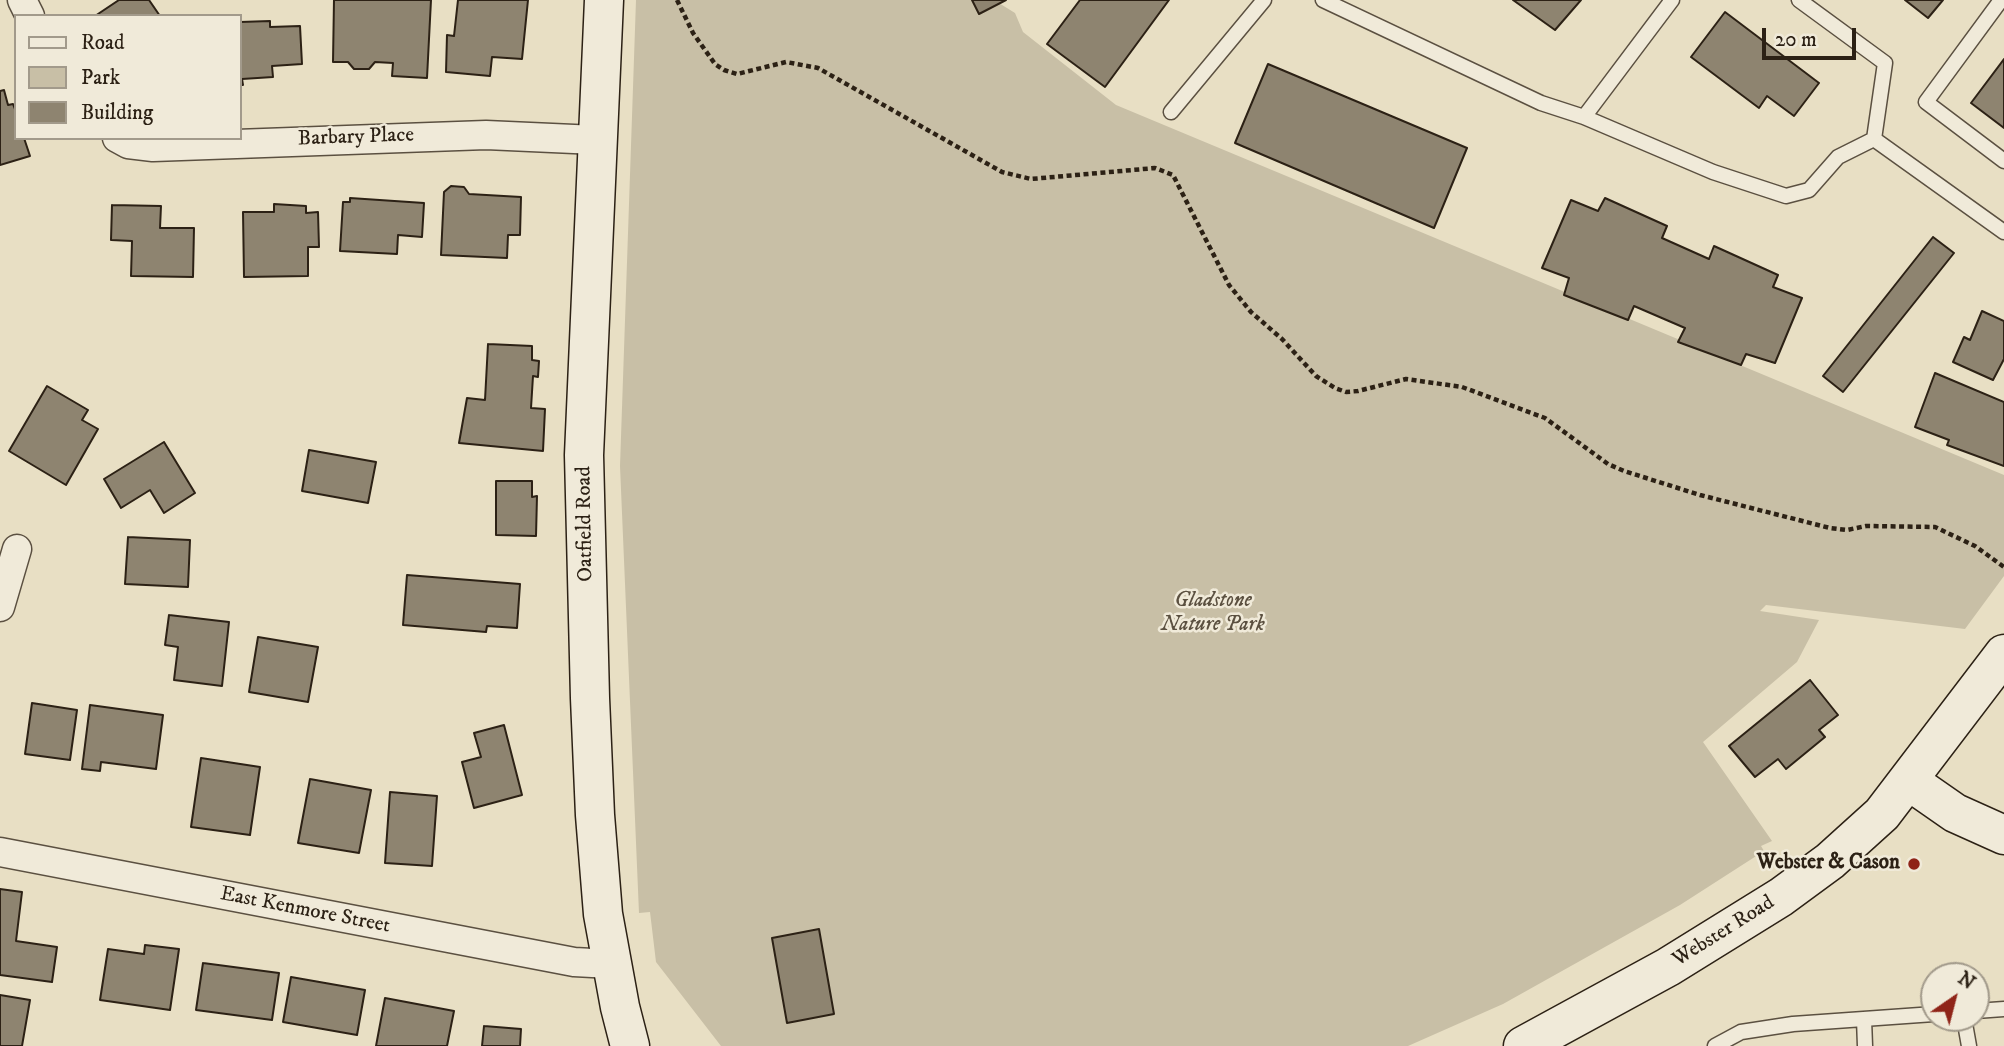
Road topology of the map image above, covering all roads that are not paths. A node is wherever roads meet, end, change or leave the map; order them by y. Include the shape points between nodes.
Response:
1 (604, 0) edge
2 (1264, 0) edge
3 (1323, 0) edge
4 (1672, 0) edge
5 (1799, 0) edge
6 (2001, 0) edge
7 (1171, 112) dead end
8 (1584, 117) junction
9 (1874, 139) junction
10 (121, 140) edge
11 (596, 140) junction
12 (2004, 161) edge
13 (2004, 232) edge
14 (17, 549) dead end
15 (0, 607) edge
16 (2004, 654) edge
17 (1909, 781) junction
18 (2004, 835) edge
19 (0, 852) edge
20 (611, 964) junction
21 (1920, 1015) edge
22 (1864, 1019) junction
23 (630, 1046) edge
24 (1523, 1046) edge
25 (1715, 1046) edge
26 (1865, 1046) edge

1 - 11 main road, Oatfield Road
2 - 7 lane
3 - 8 lane via 1541,103
4 - 8 lane
5 - 9 lane via 1885,63
6 - 12 lane via 1926,102
8 - 9 lane via 1713,172 1786,196 1809,190 1838,157
9 - 13 lane
10 - 11 street, Barbary Place via 153,147 486,135
11 - 20 main road, Oatfield Road via 584,455 595,815
14 - 15 street
16 - 17 main road, Webster Road
17 - 18 main road via 1955,813
17 - 24 main road, Webster Road via 1861,835 1781,897 1668,967
19 - 20 street, East Kenmore Street via 574,962
20 - 23 main road, Oatfield Road
21 - 22 lane
22 - 25 lane via 1741,1032
22 - 26 lane

